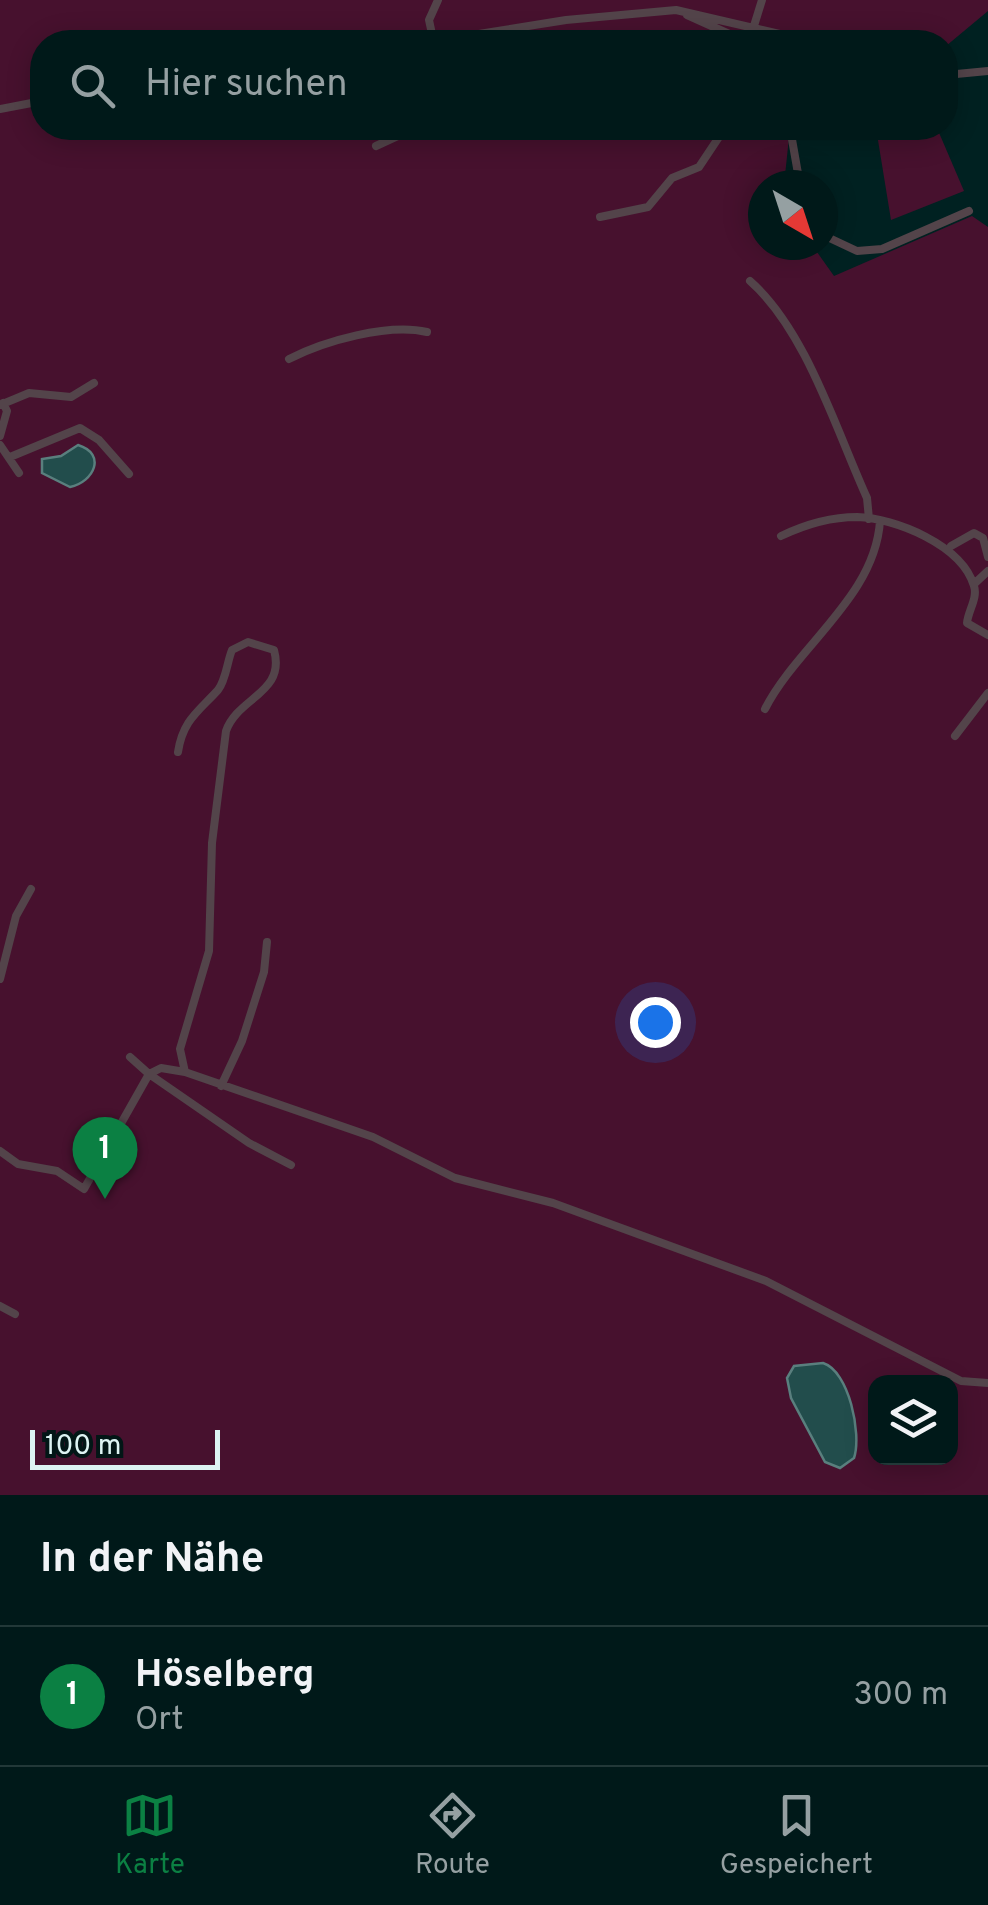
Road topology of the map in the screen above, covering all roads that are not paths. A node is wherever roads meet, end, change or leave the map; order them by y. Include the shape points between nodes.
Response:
1 (438, 0) edge
2 (762, 0) edge
3 (676, 10) junction
4 (754, 26) junction
5 (431, 30) edge
6 (513, 30) edge
7 (721, 30) edge
8 (752, 30) edge
9 (769, 30) edge
10 (988, 71) edge
11 (958, 74) edge
12 (30, 103) edge
13 (0, 109) edge
14 (389, 140) edge
15 (717, 140) edge
16 (792, 140) edge
17 (376, 146) dead end
18 (797, 170) edge
19 (969, 212) dead end
20 (600, 218) dead end
21 (838, 242) edge
22 (750, 282) dead end
23 (427, 332) dead end
24 (290, 359) dead end
25 (94, 383) dead end
26 (2, 404) edge
27 (0, 436) edge
28 (0, 445) edge
29 (10, 457) junction
30 (19, 473) dead end
31 (129, 474) dead end
32 (869, 518) junction
33 (880, 521) junction
34 (781, 536) dead end
35 (951, 546) dead end
36 (988, 558) edge
37 (988, 571) edge
38 (974, 584) junction
39 (988, 635) edge
40 (988, 693) edge
41 (764, 710) dead end
42 (955, 736) dead end
43 (178, 752) dead end
44 (31, 888) dead end
45 (267, 942) dead end
46 (0, 980) edge
47 (130, 1057) dead end
48 (185, 1072) junction
49 (149, 1074) junction
50 (221, 1086) junction
51 (0, 1151) edge
52 (291, 1166) dead end
53 (0, 1306) edge
54 (15, 1314) dead end
55 (988, 1383) edge

1 - 5 lane
2 - 4 lane
3 - 4 lane
3 - 6 lane
3 - 7 lane
4 - 8 lane
4 - 9 lane
10 - 11 lane
12 - 13 lane
14 - 17 lane
15 - 20 lane via 699,167 672,178 648,207
16 - 18 lane
19 - 21 lane via 882,249 857,251
22 - 32 lane via 772,301 794,337 867,498
23 - 24 lane via 373,331
25 - 26 lane via 71,397 28,392
26 - 27 lane via 7,411
28 - 29 lane
29 - 30 lane
29 - 31 lane via 80,428
32 - 33 lane
32 - 34 lane via 830,520
33 - 38 lane via 935,543
33 - 41 lane via 862,578
35 - 36 lane via 974,533 983,538
37 - 38 lane
38 - 39 lane via 967,623
40 - 42 lane
43 - 48 lane via 195,708 220,688 232,650 248,642 274,650 273,680 232,716 226,731 208,951 180,1050
44 - 46 lane via 16,916
45 - 50 lane via 242,1041
47 - 49 lane
48 - 49 lane via 161,1068
48 - 50 lane
49 - 51 lane via 84,1189 57,1171 18,1164
49 - 52 lane
50 - 55 lane via 373,1137 455,1178 553,1203 766,1281 961,1381
53 - 54 lane

